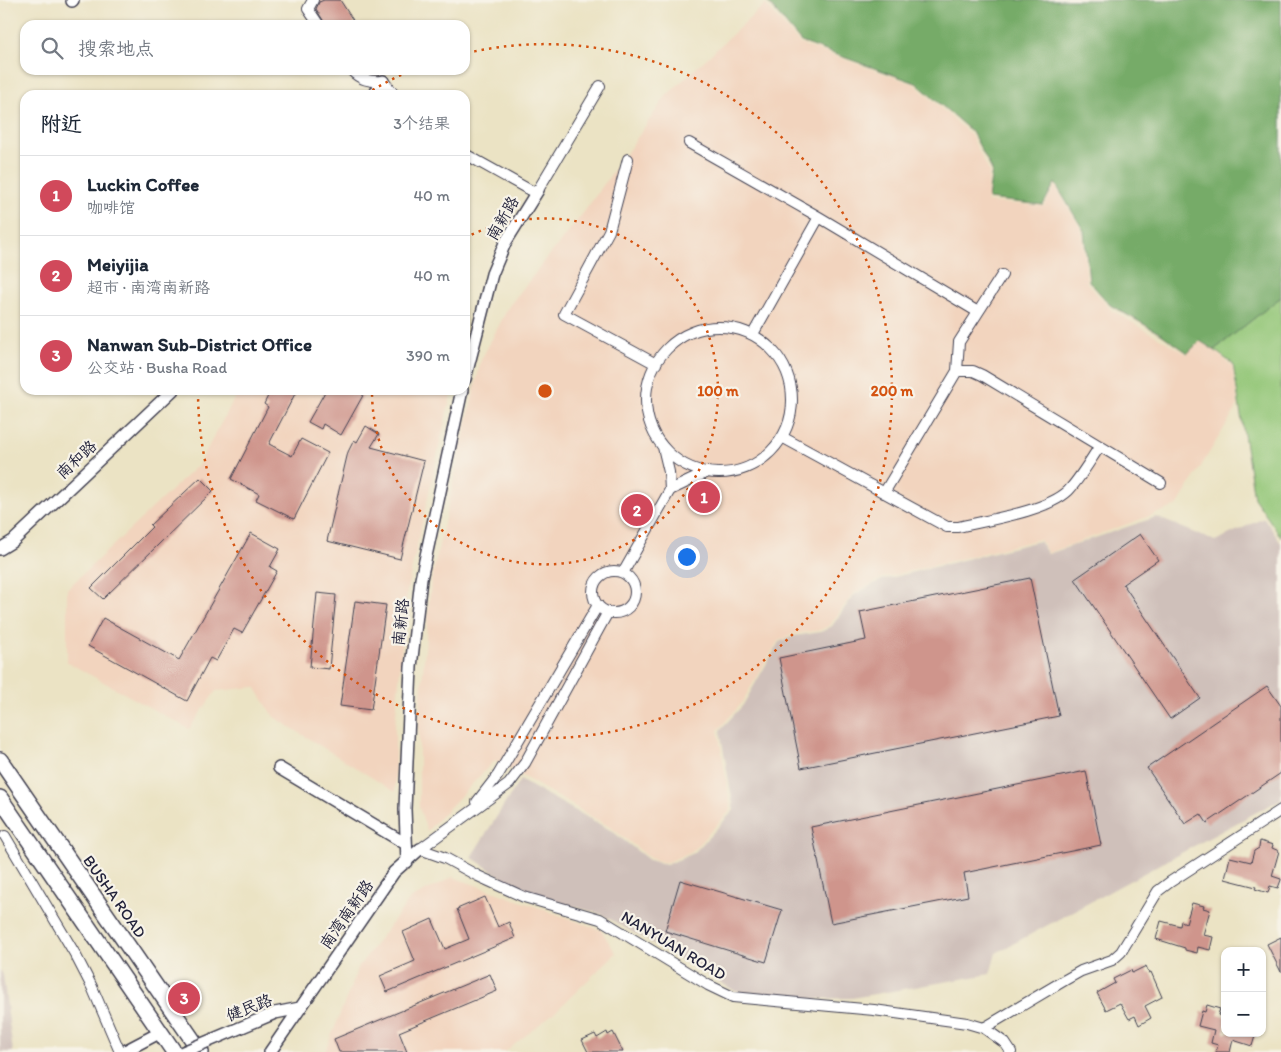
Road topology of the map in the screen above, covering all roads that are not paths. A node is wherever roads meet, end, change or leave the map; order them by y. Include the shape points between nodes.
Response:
1 (313, 0) edge
2 (316, 20) edge
3 (357, 75) edge
4 (383, 82) junction
5 (600, 86) dead end
6 (377, 90) edge
7 (390, 90) edge
8 (689, 143) dead end
9 (470, 157) edge
10 (628, 159) dead end
11 (536, 192) junction
12 (819, 217) junction
13 (1002, 275) dead end
14 (978, 312) junction
15 (753, 334) junction
16 (470, 359) edge
17 (656, 364) junction
18 (957, 371) junction
19 (168, 395) edge
20 (461, 395) edge
21 (782, 437) junction
22 (1100, 446) junction
23 (664, 447) junction
24 (708, 472) junction
25 (1161, 483) dead end
26 (670, 490) junction
27 (884, 493) junction
28 (0, 549) edge
29 (623, 573) junction
30 (598, 605) junction
31 (608, 612) junction
32 (0, 760) edge
33 (279, 768) dead end
34 (0, 798) edge
35 (1281, 810) edge
36 (469, 812) junction
37 (20, 828) junction
38 (3, 836) edge
39 (406, 844) junction
40 (420, 849) junction
41 (407, 862) junction
42 (300, 1008) junction
43 (984, 1028) junction
44 (160, 1032) junction
45 (122, 1052) edge
46 (174, 1052) edge
47 (183, 1052) edge
48 (201, 1052) edge
49 (270, 1052) edge
50 (1011, 1052) edge

1 - 2 street via 308,9
3 - 4 street via 363,80
4 - 6 street
4 - 7 street
5 - 11 street
8 - 12 street
9 - 11 street
10 - 17 street via 609,231 564,314
11 - 16 street, 南新路 via 505,243 492,274
12 - 14 street
12 - 15 street
13 - 14 street
14 - 18 street via 959,342
15 - 17 street via 716,326 692,332 671,344
15 - 21 street via 774,351 790,382 792,407
17 - 23 street via 648,386 647,410
18 - 22 street via 974,371 982,375
18 - 27 street
19 - 28 street, 南和路 via 13,541
20 - 39 street, 南新路 via 421,579 411,667
21 - 24 street via 767,455 746,468 732,472
21 - 27 street
22 - 25 street
22 - 27 street via 1068,491 1052,502 958,527 948,527
23 - 24 street via 684,464
23 - 26 street
24 - 26 street
26 - 29 street
29 - 30 street via 605,573 596,581 593,594
29 - 31 street via 633,583 631,604 622,611
30 - 31 street
30 - 36 street, 南湾南新路 via 498,775
31 - 36 street, 南湾南新路 via 525,763 509,784
32 - 48 main road, BUSHA ROAD
33 - 39 street
34 - 37 main road
35 - 43 street via 1158,892 1121,952 1112,960 1081,971
36 - 40 street, 南湾南新路
37 - 38 street
37 - 44 main road
38 - 45 street via 75,954
39 - 41 street, 南新路
40 - 41 street, 南湾南新路
40 - 43 street, NANYUAN ROAD via 524,897 600,918 733,997 874,1010
41 - 42 street, 南湾南新路 via 394,872
42 - 47 street, 健民路, bridge via 275,1013
42 - 49 street, 南湾南新路
43 - 50 street via 1005,1043
44 - 45 street
44 - 46 main road

